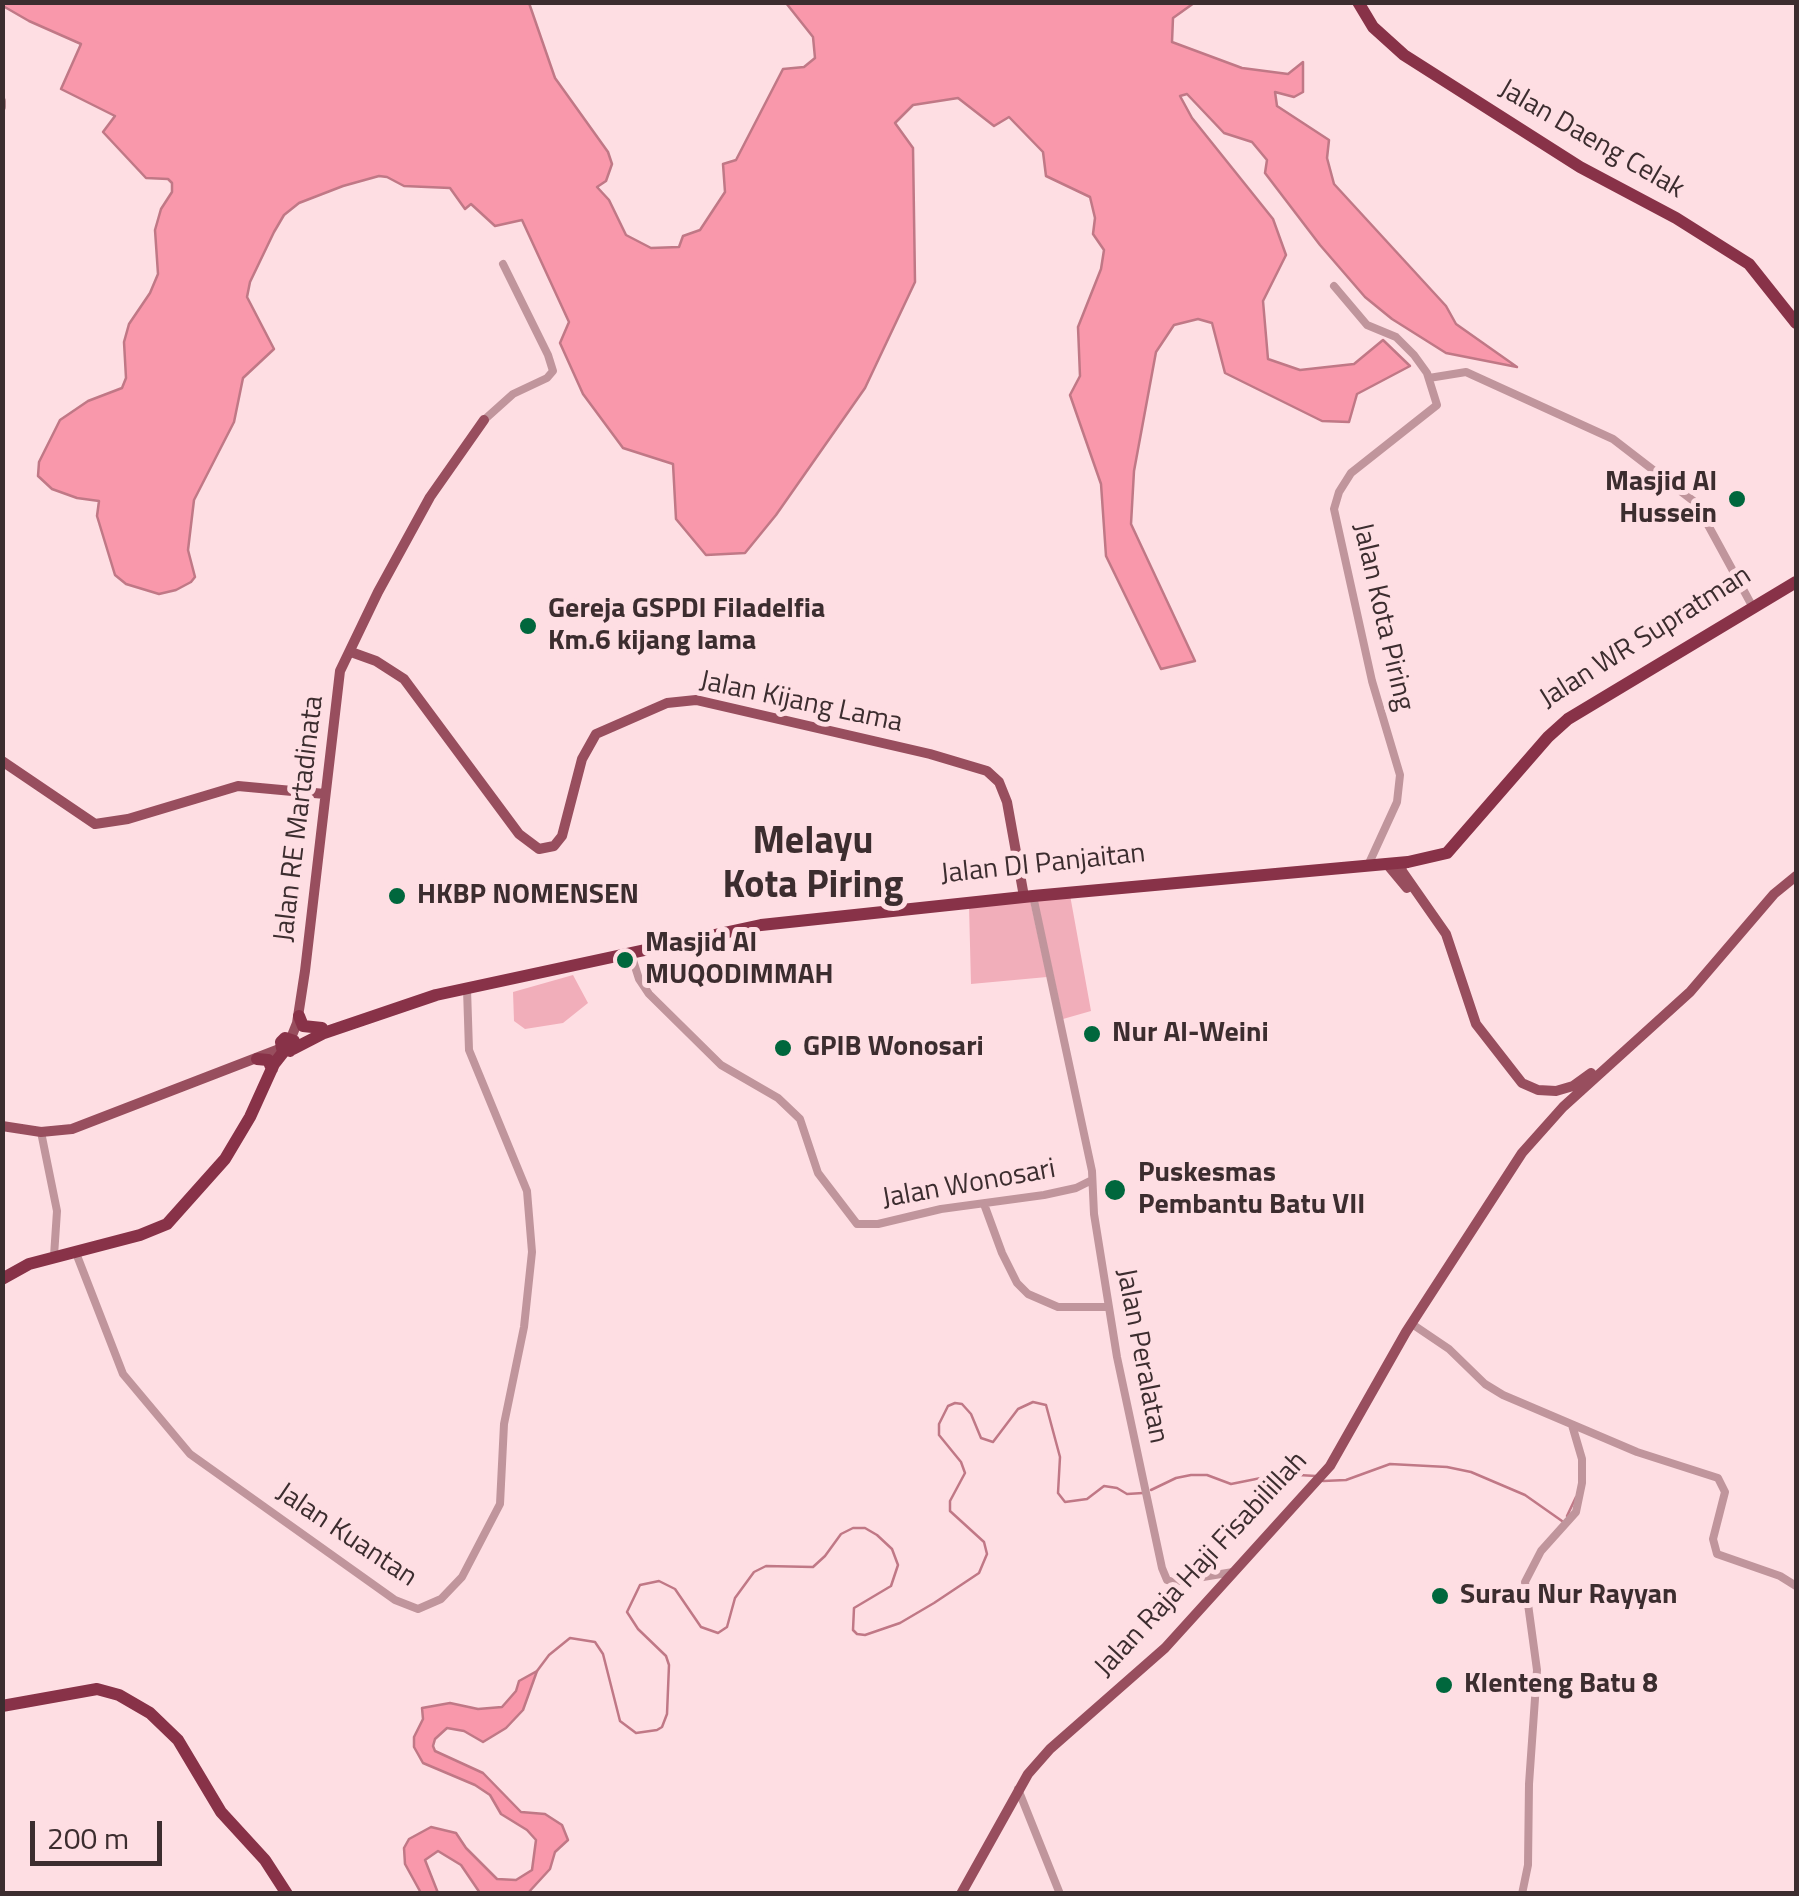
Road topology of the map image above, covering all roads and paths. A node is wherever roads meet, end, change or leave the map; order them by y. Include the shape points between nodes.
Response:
1 (1358, 2) edge
2 (503, 264) dead end
3 (1334, 286) dead end
4 (1796, 323) edge
5 (1429, 378) junction
6 (484, 420) joint
7 (1796, 578) edge
8 (1760, 599) junction
9 (351, 652) junction
10 (2, 761) edge
11 (325, 794) junction
12 (1370, 861) junction
13 (1394, 862) junction
14 (1796, 873) edge
15 (1180, 880) junction
16 (1028, 894) junction
17 (848, 912) junction
18 (1450, 952) junction
19 (631, 954) junction
20 (302, 986) junction
21 (467, 990) junction
22 (1667, 1011) junction
23 (298, 1016) junction
24 (323, 1031) junction
25 (281, 1052) junction
26 (238, 1065) junction
27 (1588, 1084) junction
28 (1556, 1096) junction
29 (1563, 1107) junction
30 (2, 1126) edge
31 (41, 1132) junction
32 (1092, 1180) junction
33 (984, 1204) junction
34 (76, 1253) junction
35 (54, 1256) junction
36 (2, 1279) edge
37 (1109, 1307) junction
38 (1412, 1324) junction
39 (1570, 1422) junction
40 (1234, 1572) junction
41 (1796, 1586) edge
42 (2, 1706) edge
43 (1018, 1789) junction
44 (287, 1894) edge
45 (961, 1894) edge
46 (1060, 1894) edge
47 (1522, 1894) edge

1 - 4 highway, Jalan Daeng Celak via 1373,28 1404,56 1749,264
2 - 6 street, Jalan RE Martadinata via 553,371
3 - 5 street via 1367,325 1404,344
5 - 8 street via 1466,372 1614,440 1696,503
5 - 12 street, Jalan Kota Piring via 1436,406 1351,472 1334,509 1371,679 1400,775 1397,802
6 - 9 main road, Jalan RE Martadinata via 430,496
7 - 8 highway, Jalan WR Supratman
8 - 13 highway, Jalan WR Supratman via 1568,719 1446,853
9 - 11 main road, Jalan RE Martadinata via 338,678
9 - 16 main road, Jalan Kijang Lama via 404,679 519,834 539,848 554,846 562,836 582,760 596,734 666,703 696,700 987,770 1007,802
10 - 11 main road via 95,824 238,786
11 - 20 main road, Jalan RE Martadinata
12 - 13 highway, Jalan DI Panjaitan
12 - 15 highway, Jalan DI Panjaitan
13 - 15 highway, Jalan DI Panjaitan
13 - 18 main road via 1432,910
14 - 22 main road
15 - 16 highway, Jalan DI Panjaitan
16 - 17 highway, Jalan DI Panjaitan
16 - 32 street, Jalan Peralatan
17 - 19 highway, Jalan DI Panjaitan
17 - 24 highway, Jalan DI Panjaitan via 759,920 656,942 420,996
18 - 22 main road via 1483,1036 1522,1082 1538,1090 1584,1080
18 - 28 main road via 1462,1008 1479,1040 1518,1087
19 - 21 highway, Jalan DI Panjaitan
19 - 33 street, Jalan Wonosari via 649,994 707,1051 800,1119 818,1173 857,1224
20 - 23 main road, Jalan RE Martadinata
20 - 25 main road, Jalan RE Martadinata
21 - 24 highway, Jalan DI Panjaitan
21 - 34 street, Jalan Kuantan via 469,1050 524,1182 532,1252 504,1424 500,1504 462,1577 441,1599 418,1609 395,1600 190,1454 124,1374
22 - 27 main road, Jalan Raja Haji Fisabilillah
23 - 24 highway via 303,1026
23 - 25 main road, Jalan RE Martadinata
24 - 25 highway, Jalan DI Panjaitan
24 - 25 highway
25 - 26 main road
25 - 26 main road
25 - 34 highway via 226,1159 175,1217 154,1231
26 - 31 main road via 72,1129
27 - 28 main road
27 - 29 main road, Jalan Raja Haji Fisabilillah
28 - 29 main road
29 - 38 main road, Jalan Raja Haji Fisabilillah via 1512,1167
30 - 31 main road
31 - 35 street via 56,1211
32 - 33 street, Jalan Wonosari
32 - 37 street, Jalan Peralatan
33 - 37 street via 1002,1253 1028,1294 1058,1307
34 - 35 highway
35 - 36 highway
37 - 40 street, Jalan Peralatan via 1167,1580
38 - 39 street via 1485,1384
38 - 40 main road, Jalan Raja Haji Fisabilillah via 1330,1466
39 - 41 street via 1718,1478 1725,1492 1713,1539 1716,1554
39 - 47 street via 1582,1458 1576,1512 1540,1550 1526,1582 1537,1670
40 - 43 main road, Jalan Raja Haji Fisabilillah via 1150,1662 1050,1749
42 - 44 highway via 97,1689 150,1712 178,1740 221,1812
43 - 45 main road, Jalan Raja Haji Fisabilillah
43 - 46 street

